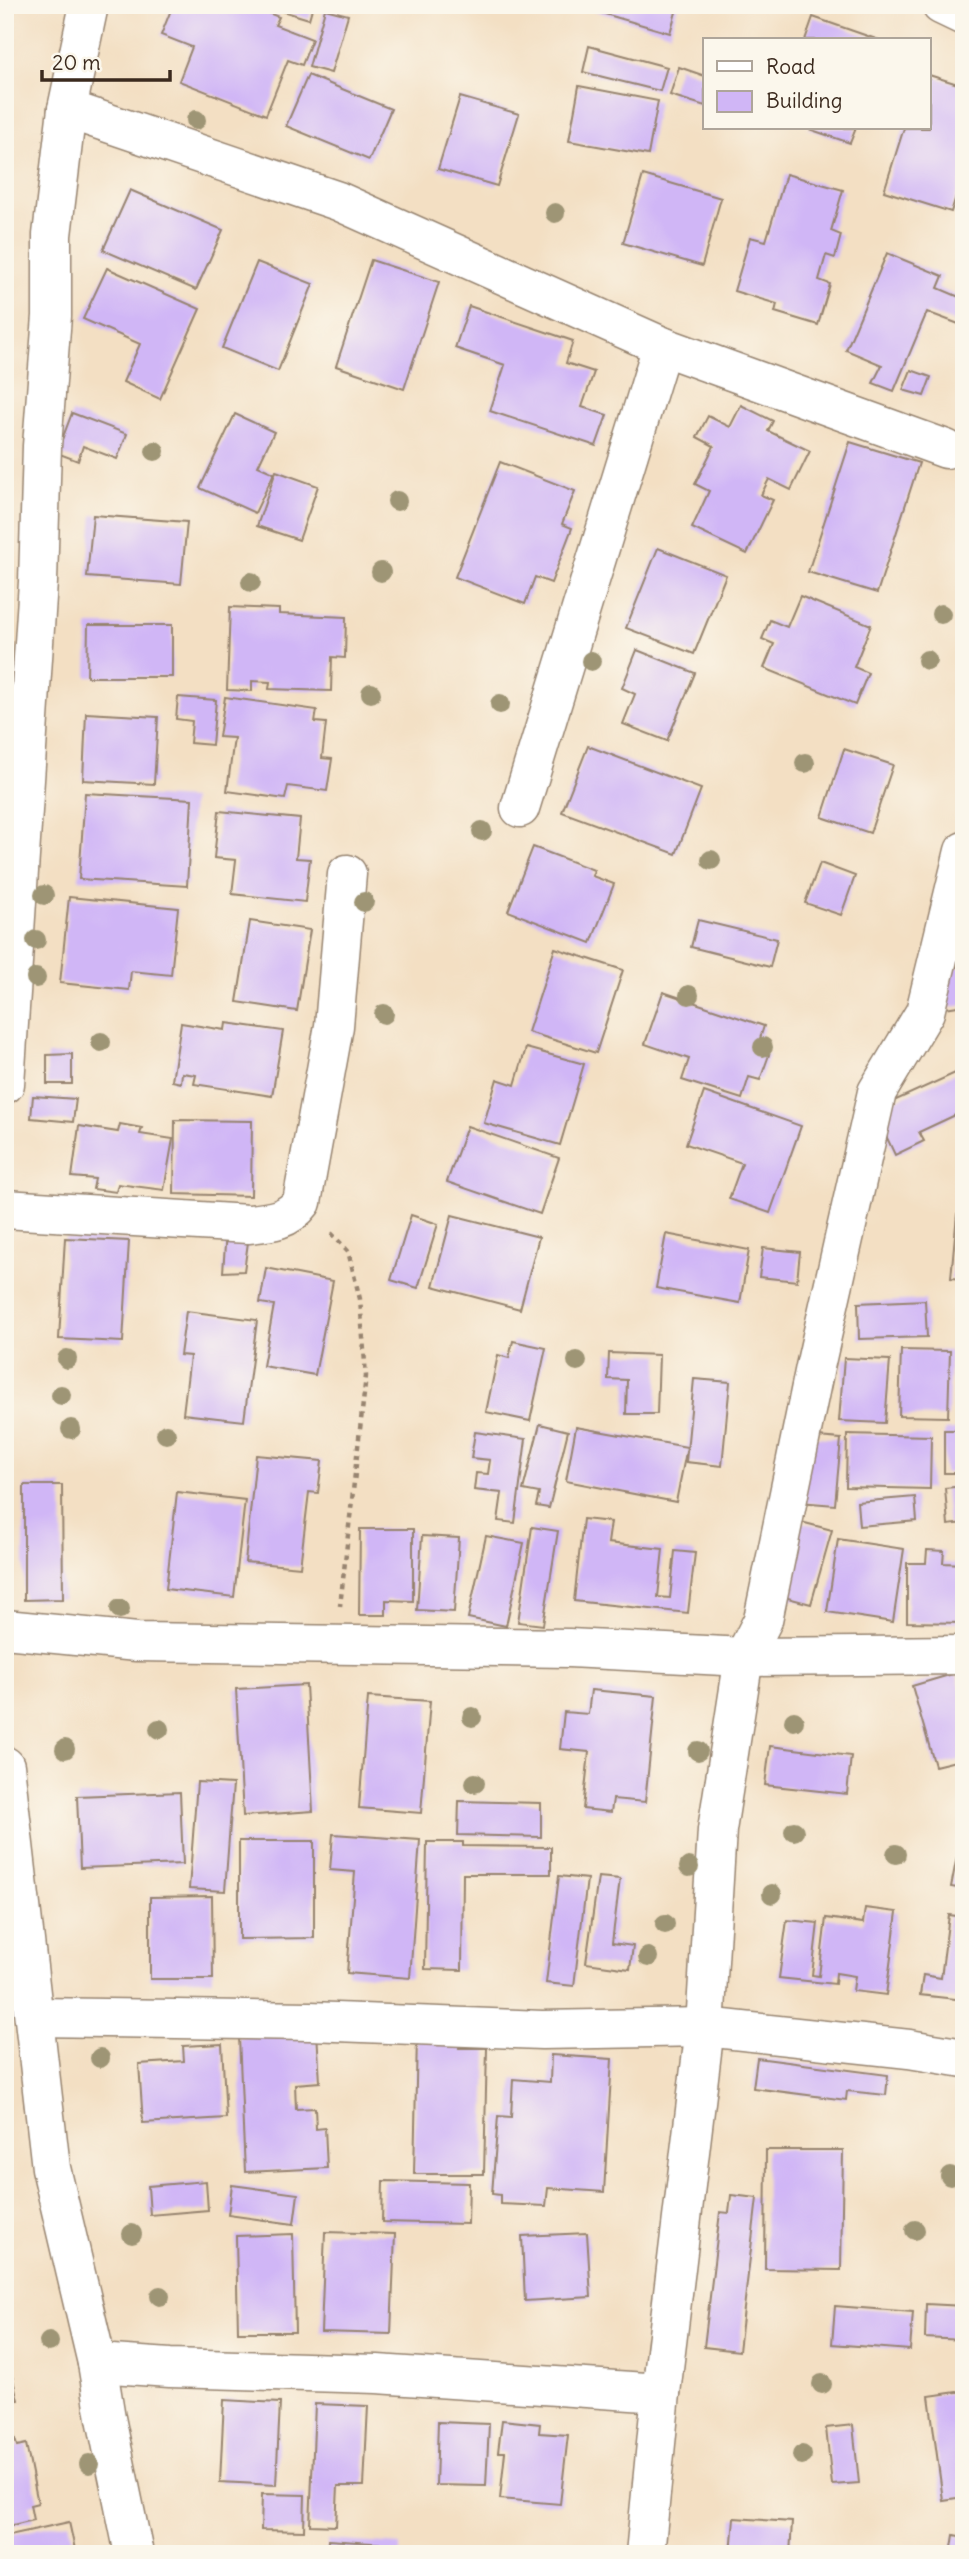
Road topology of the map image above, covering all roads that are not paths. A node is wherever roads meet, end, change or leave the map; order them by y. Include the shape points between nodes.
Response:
1 (89, 5) edge
2 (941, 5) edge
3 (964, 16) edge
4 (67, 109) junction
5 (662, 346) junction
6 (946, 449) dead end
7 (520, 808) dead end
8 (964, 850) edge
9 (347, 874) dead end
10 (5, 1084) edge
11 (5, 1209) edge
12 (5, 1629) edge
13 (964, 1655) edge
14 (744, 1657) junction
15 (5, 1766) edge
16 (35, 2017) junction
17 (705, 2027) junction
18 (964, 2058) edge
19 (97, 2364) junction
20 (660, 2393) junction
21 (134, 2554) edge
22 (645, 2554) edge

1 - 4 street
2 - 3 street
4 - 5 street via 338,201
4 - 10 street via 52,234 38,582
5 - 6 street
5 - 7 street
8 - 14 street via 925,1012 877,1092 763,1620
9 - 11 street via 334,1027 302,1202 293,1213 248,1224
12 - 14 street via 136,1642 569,1648
13 - 14 street
14 - 17 street via 717,1830
15 - 16 street
16 - 17 street via 542,2030
16 - 19 street via 51,2168
17 - 18 street
17 - 20 street
19 - 20 street via 377,2374
19 - 21 street
20 - 22 street

